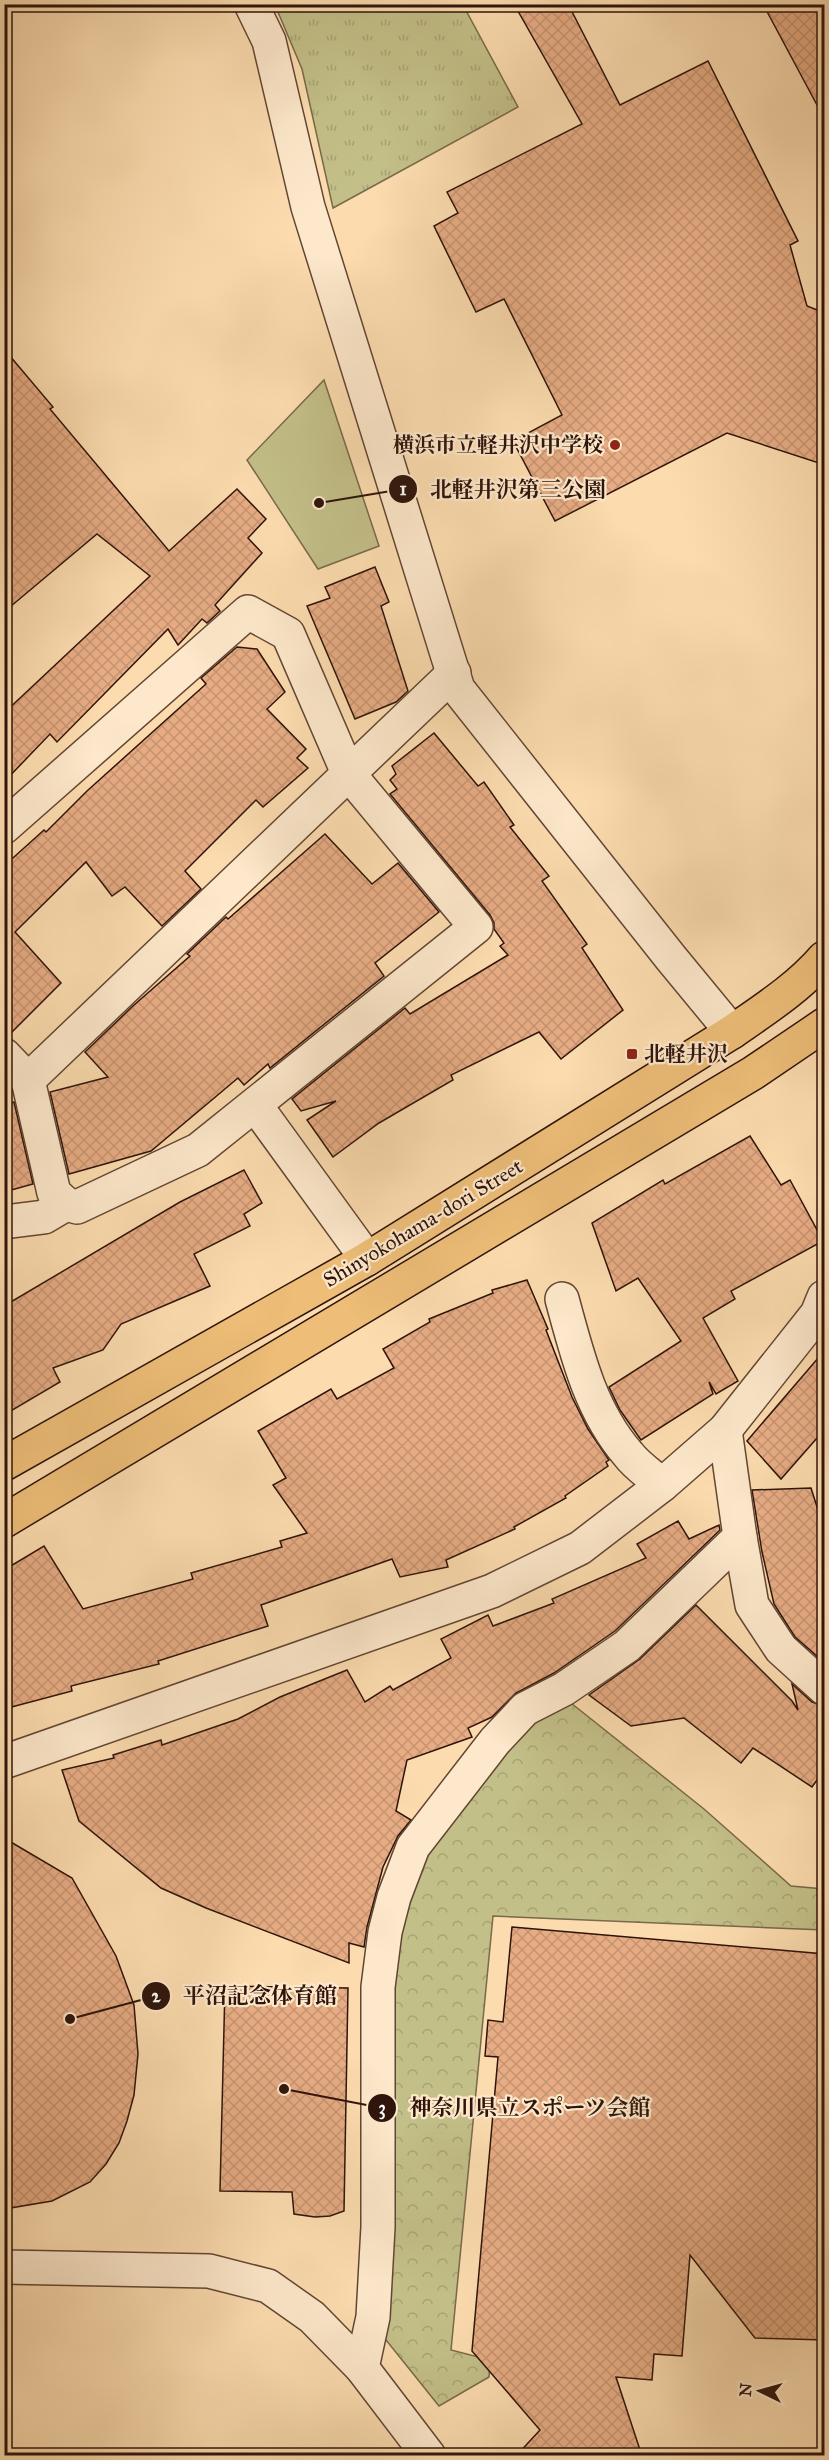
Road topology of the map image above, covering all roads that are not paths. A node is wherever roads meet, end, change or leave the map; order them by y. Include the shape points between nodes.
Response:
1 (251, 4) edge
2 (454, 673) junction
3 (348, 772) junction
4 (4, 827) edge
5 (825, 958) edge
6 (825, 1025) edge
7 (732, 1032) junction
8 (4, 1054) edge
9 (28, 1080) junction
10 (256, 1106) junction
11 (66, 1204) junction
12 (4, 1222) edge
13 (367, 1259) junction
14 (562, 1299) dead end
15 (822, 1310) edge
16 (725, 1430) junction
17 (4, 1464) edge
18 (662, 1485) junction
19 (4, 1521) edge
20 (740, 1537) junction
21 (825, 1688) edge
22 (4, 1762) edge
23 (4, 2267) edge
24 (362, 2368) junction
25 (429, 2456) edge

1 - 2 street via 269,40 308,207
2 - 3 street
2 - 7 street via 458,689
3 - 4 street via 288,634 248,612
3 - 9 street
3 - 10 street via 476,927
5 - 7 main road, Shinyokohama-dori Street via 775,1003
6 - 19 main road, Shinyokohama-dori Street via 753,1073
7 - 13 main road, Shinyokohama-dori Street
8 - 9 street
9 - 11 street via 54,1193
10 - 11 street via 198,1150 77,1206
10 - 13 street
11 - 12 street via 44,1217
13 - 17 main road, Shinyokohama-dori Street
14 - 18 street via 582,1371 599,1412 628,1455
15 - 16 street
16 - 18 street
16 - 20 street
18 - 22 street via 580,1548 492,1590
20 - 21 street via 752,1605 781,1648
20 - 24 street via 627,1646 564,1689 525,1709 495,1741 414,1847 385,1932 378,1987 378,2227 373,2318
23 - 24 street via 209,2271 268,2286 312,2317
24 - 25 street

